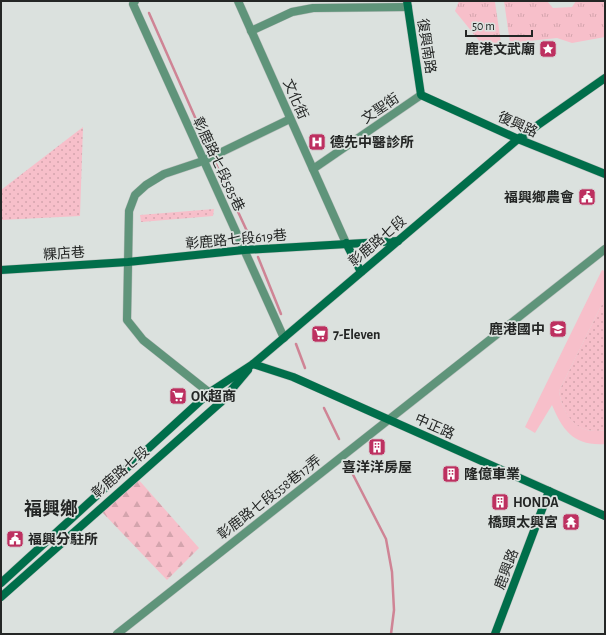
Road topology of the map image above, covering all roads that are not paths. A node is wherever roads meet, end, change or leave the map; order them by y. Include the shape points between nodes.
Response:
1 (135, 1) edge
2 (238, 1) edge
3 (407, 4) edge
4 (251, 31) junction
5 (605, 78) edge
6 (421, 95) junction
7 (290, 119) junction
8 (518, 139) junction
9 (203, 161) junction
10 (313, 168) junction
11 (605, 174) edge
12 (398, 241) junction
13 (346, 243) junction
14 (244, 250) junction
15 (605, 250) edge
16 (128, 262) junction
17 (1, 270) edge
18 (361, 272) junction
19 (284, 338) junction
20 (253, 364) junction
21 (210, 392) junction
22 (221, 402) junction
23 (388, 420) junction
24 (549, 491) junction
25 (605, 516) edge
26 (1, 583) edge
27 (1, 597) edge
28 (117, 634) edge
29 (495, 634) edge

1 - 9 street, 彰鹿路七段585巷 via 133,4
2 - 4 street, 文化街
3 - 4 street via 313,8 292,12
3 - 6 street, 復興南路
4 - 7 street, 文化街
5 - 8 street, 彰鹿路七段
6 - 8 street, 復興路
6 - 10 street, 文聖街
7 - 9 street
7 - 10 street, 文化街
8 - 11 street, 復興路
8 - 12 street, 彰鹿路七段
9 - 14 street, 彰鹿路七段585巷
9 - 16 street via 164,174 135,195 129,211
10 - 13 street, 文化街
12 - 13 street, 彰鹿路七段619巷
12 - 18 street, 彰鹿路七段
13 - 14 street, 彰鹿路七段619巷
13 - 18 street, 文化街
14 - 16 street, 彰鹿路七段619巷
14 - 19 street, 彰鹿路七段585巷
15 - 23 street, 彰鹿路七段558巷17弄
16 - 17 street, 粿店巷
16 - 21 street via 127,320 143,340
18 - 19 street, 彰鹿路七段
19 - 20 street, 彰鹿路七段
20 - 21 street, 彰鹿路七段
20 - 22 street, 彰鹿路七段
20 - 23 street, 中正路 via 293,377
21 - 22 street
21 - 26 street, 彰鹿路七段
22 - 27 street, 彰鹿路七段
23 - 24 street, 中正路
23 - 28 street, 彰鹿路七段558巷17弄
24 - 25 street, 中正路
24 - 29 street, 鹿興路

